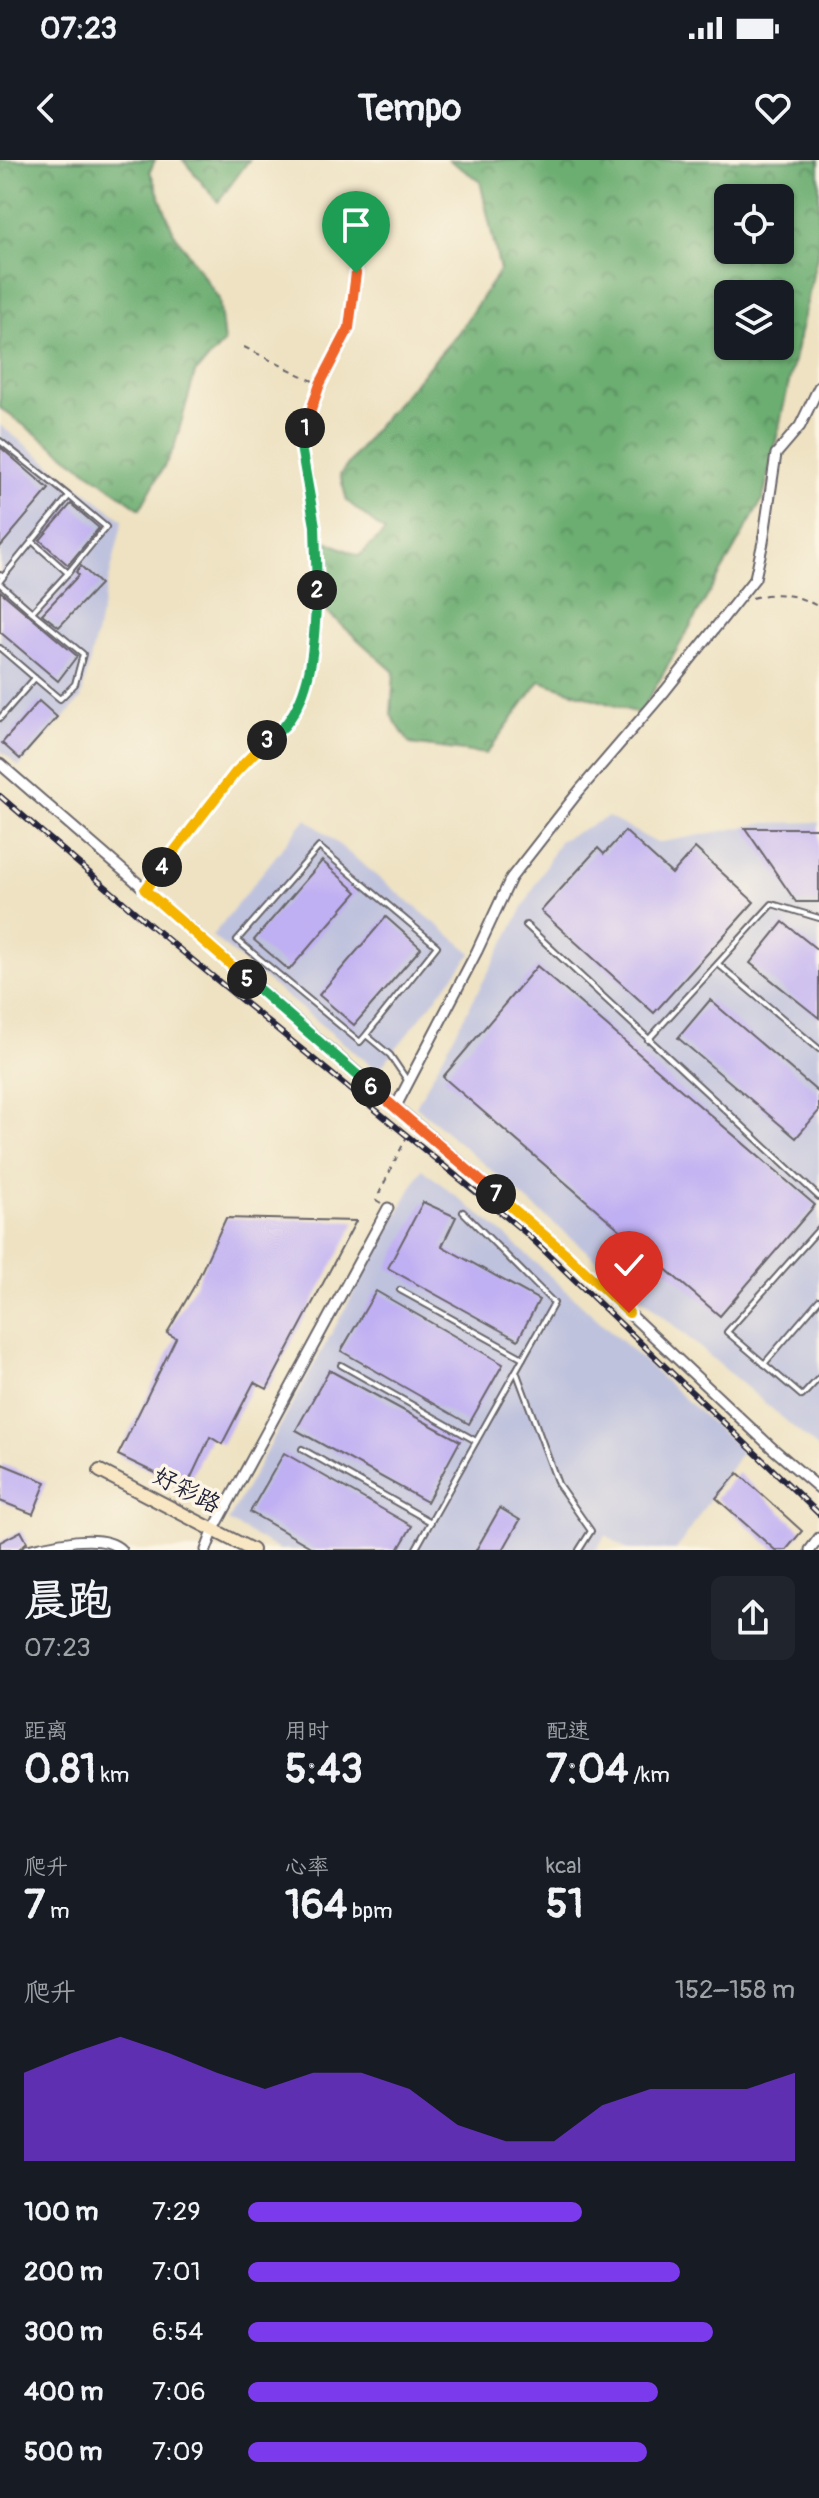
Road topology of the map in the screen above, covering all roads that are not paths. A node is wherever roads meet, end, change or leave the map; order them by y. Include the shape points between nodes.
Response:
1 (819, 387) edge
2 (0, 441) edge
3 (69, 496) junction
4 (32, 541) junction
5 (68, 573) junction
6 (1, 579) edge
7 (32, 612) junction
8 (0, 648) edge
9 (35, 678) junction
10 (0, 718) edge
11 (0, 764) edge
12 (819, 918) edge
13 (526, 925) dead end
14 (718, 964) junction
15 (366, 1035) junction
16 (648, 1040) junction
17 (819, 1049) edge
18 (408, 1082) junction
19 (395, 1108) junction
20 (819, 1197) edge
21 (388, 1208) road end
22 (463, 1212) dead end
23 (819, 1229) edge
24 (400, 1290) dead end
25 (819, 1300) edge
26 (523, 1358) junction
27 (764, 1364) junction
28 (341, 1365) dead end
29 (516, 1371) junction
30 (819, 1378) edge
31 (476, 1441) junction
32 (302, 1449) dead end
33 (100, 1471) dead end
34 (819, 1488) edge
35 (431, 1522) junction
36 (214, 1529) junction
37 (819, 1538) edge
38 (27, 1550) edge
39 (121, 1550) edge
40 (206, 1550) edge
41 (252, 1550) edge
42 (415, 1550) edge
43 (579, 1550) edge
44 (810, 1550) edge

1 - 18 street via 800,426 776,454 755,578 511,878
2 - 3 lane
3 - 4 lane
3 - 5 lane via 106,527
4 - 5 lane
4 - 6 lane
5 - 7 lane
6 - 7 lane
7 - 9 lane via 83,654 75,684 60,699
8 - 9 lane
9 - 10 lane
11 - 19 street
12 - 14 lane via 772,904
13 - 16 lane
14 - 16 lane
14 - 17 lane
15 - 15 lane via 437,946 319,847 237,940 360,1042
15 - 18 lane via 390,1055
16 - 20 lane
18 - 19 street
19 - 34 street via 564,1252
21 - 36 street
22 - 26 lane via 554,1303
23 - 27 lane via 727,1332
24 - 26 lane
25 - 27 lane
26 - 29 lane
27 - 30 lane via 802,1396
28 - 31 lane
29 - 31 lane
29 - 43 lane via 558,1484 591,1531
31 - 35 lane
32 - 35 lane
33 - 36 street, 好彩路
35 - 42 lane
36 - 40 street
36 - 41 street, 好彩路
37 - 44 street
38 - 39 street via 89,1541

